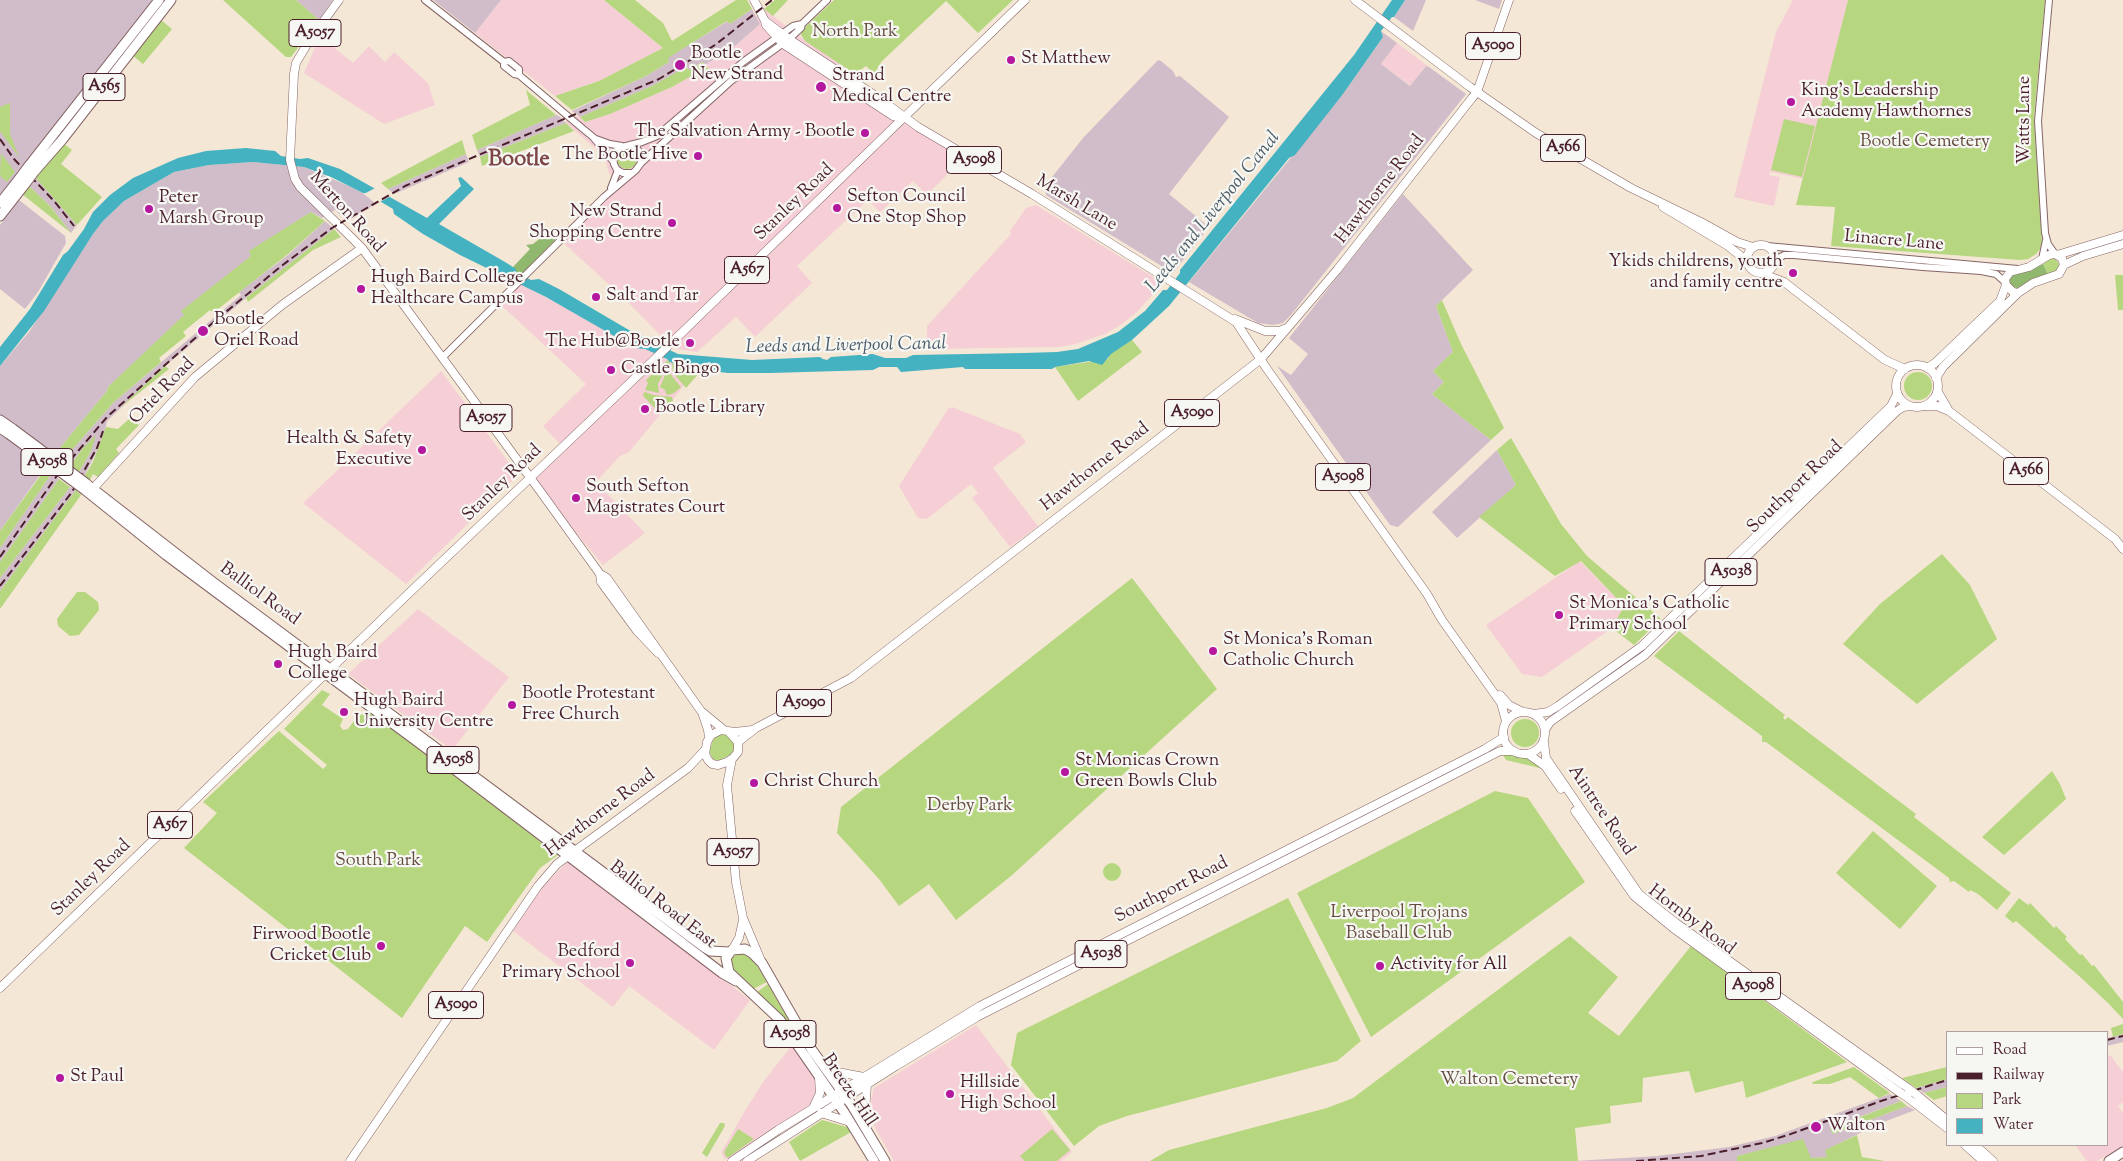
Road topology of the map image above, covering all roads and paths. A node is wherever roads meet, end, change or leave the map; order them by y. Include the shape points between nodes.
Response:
1 (159, 0) edge
2 (171, 0) edge
3 (339, 0) edge
4 (425, 0) edge
5 (754, 0) edge
6 (827, 0) edge
7 (1025, 0) edge
8 (1355, 0) edge
9 (1509, 0) edge
10 (2049, 0) edge
11 (783, 39) junction
12 (1476, 92) junction
13 (905, 118) junction
14 (593, 137) junction
15 (630, 145) junction
16 (622, 146) junction
17 (613, 161) junction
18 (641, 163) junction
19 (31, 170) junction
20 (618, 170) junction
21 (631, 173) junction
22 (22, 181) junction
23 (604, 197) junction
24 (1653, 199) junction
25 (0, 203) edge
26 (0, 216) edge
27 (2123, 235) edge
28 (2046, 240) junction
29 (2123, 244) edge
30 (1767, 246) junction
31 (1753, 247) junction
32 (362, 248) junction
33 (2056, 254) junction
34 (2042, 259) junction
35 (1747, 261) junction
36 (1774, 262) junction
37 (2064, 265) junction
38 (2018, 268) junction
39 (1761, 272) junction
40 (1784, 282) junction
41 (2006, 284) junction
42 (2018, 293) junction
43 (1227, 315) junction
44 (1290, 327) junction
45 (442, 358) junction
46 (1261, 359) junction
47 (1885, 360) junction
48 (1905, 368) junction
49 (1928, 368) junction
50 (1936, 378) junction
51 (1896, 381) junction
52 (1938, 392) junction
53 (1897, 394) junction
54 (1910, 406) junction
55 (1925, 406) junction
56 (1950, 411) junction
57 (0, 420) edge
58 (0, 428) edge
59 (11, 432) junction
60 (530, 478) junction
61 (89, 490) junction
62 (2123, 549) edge
63 (1433, 603) junction
64 (329, 672) junction
65 (701, 711) junction
66 (1523, 712) junction
67 (1534, 714) junction
68 (1506, 721) junction
69 (756, 728) junction
70 (1545, 730) junction
71 (726, 731) junction
72 (1504, 737) junction
73 (709, 738) junction
74 (738, 742) junction
75 (1544, 742) junction
76 (705, 750) junction
77 (1514, 751) junction
78 (1528, 754) junction
79 (732, 759) junction
80 (712, 764) junction
81 (688, 768) junction
82 (727, 785) junction
83 (572, 853) junction
84 (1640, 894) joint
85 (743, 918) junction
86 (731, 951) junction
87 (762, 963) junction
88 (736, 982) junction
89 (0, 988) edge
90 (822, 1065) junction
91 (819, 1078) junction
92 (865, 1081) junction
93 (844, 1094) junction
94 (835, 1100) junction
95 (813, 1108) junction
96 (821, 1113) junction
97 (1946, 1119) edge
98 (850, 1122) junction
99 (864, 1124) junction
100 (1946, 1127) edge
101 (1966, 1146) edge
102 (1975, 1146) edge
103 (2123, 1152) edge
104 (350, 1161) edge
105 (732, 1161) edge
106 (747, 1161) edge
107 (874, 1161) edge
108 (885, 1161) edge
109 (1983, 1161) edge
110 (1993, 1161) edge
111 (2109, 1161) edge

1 - 19 highway, A565
2 - 19 highway, A565 via 62,140
3 - 32 main road, Merton Road / A5057 via 309,41 295,70 290,160 300,187
4 - 14 street via 504,62 509,61 519,69 519,75
5 - 11 main road, Marsh Lane / A5098 via 765,20
6 - 11 street via 801,28
7 - 13 main road, Stanley Road / A567
8 - 12 main road, A566
9 - 12 main road, Hawthorne Road / A5090
10 - 28 street, Watts Lane via 2038,120
11 - 13 main road, Marsh Lane / A5098 via 879,98
11 - 15 street via 715,85 657,136
11 - 18 street
12 - 24 main road, A566 via 1536,133
12 - 44 main road, Hawthorne Road / A5090
13 - 43 main road, Marsh Lane / A5098
13 - 60 main road, Stanley Road / A567
14 - 16 street
14 - 17 street
15 - 16 street
15 - 18 street via 640,152
16 - 17 street via 615,150
17 - 20 street
18 - 21 street
19 - 22 highway, A565, bridge
20 - 21 street
20 - 23 street via 613,186
21 - 23 street
22 - 25 highway, A565
22 - 26 highway, A565
23 - 45 street
24 - 31 main road, A566
24 - 35 main road, A566
27 - 33 main road
28 - 33 street, Watts Lane
28 - 34 street, Watts Lane
29 - 37 main road
30 - 31 main road
30 - 36 main road via 1772,251
30 - 38 street, Linacre Lane
31 - 35 main road
32 - 45 main road, Merton Road / A5057
32 - 61 main road, Oriel Road via 282,305 195,377
33 - 34 main road
33 - 37 main road
34 - 38 main road via 2029,267
35 - 39 main road via 1751,269
36 - 39 main road via 1769,270
36 - 40 main road
36 - 41 street, Linacre Lane via 1784,255 1981,270 1996,274
37 - 42 main road via 2060,274 2033,283
38 - 41 main road via 2008,274
39 - 40 main road
40 - 47 main road
41 - 42 main road
41 - 49 main road via 2000,301
42 - 50 main road via 1943,367
43 - 44 main road, Marsh Lane / A5098 via 1265,331
43 - 46 main road, Marsh Lane / A5098 via 1240,327
44 - 46 main road, Hawthorne Road / A5090
45 - 60 main road, Merton Road / A5057
46 - 63 main road, A5098
46 - 69 main road, Hawthorne Road / A5090 via 850,678
47 - 48 main road
47 - 51 main road
48 - 49 main road via 1917,365
48 - 51 main road
49 - 50 main road
50 - 52 main road
51 - 53 main road
52 - 55 main road
52 - 56 main road, A566
53 - 54 main road
53 - 67 main road, Southport Road / A5038 via 1891,406 1642,646 1548,712
54 - 55 main road
54 - 70 main road, Southport Road / A5038 via 1903,407 1890,418 1645,656 1550,722
55 - 56 main road, A566
56 - 62 main road, A566 via 2103,529
57 - 59 highway, A5058
58 - 59 highway, A5058
59 - 61 highway, A5058, bridge
60 - 64 main road, Stanley Road / A567
60 - 65 main road, Merton Road / A5057 via 600,574 607,578
61 - 64 highway, Balliol Road / A5058
63 - 66 main road, A5098 via 1504,700
63 - 68 main road, A5098 via 1501,703
64 - 83 highway, Balliol Road / A5058
64 - 89 main road, Stanley Road / A567
65 - 71 main road, Merton Road / A5057
65 - 73 main road, Merton Road / A5057
66 - 67 main road
66 - 68 main road
67 - 70 main road
68 - 72 main road
69 - 71 main road, Hawthorne Road / A5090 via 743,732
69 - 74 main road, Hawthorne Road / A5090
70 - 75 main road
71 - 73 main road, A5090 via 717,731
71 - 74 main road
72 - 77 main road
72 - 92 main road, Southport Road / A5038 via 980,1006
73 - 76 main road, A5090
74 - 79 main road via 738,752
75 - 78 main road
75 - 84 main road, Aintree Road / A5098 via 1546,758
76 - 80 main road
76 - 81 main road, Hawthorne Road / A5090
77 - 78 main road, A5038
77 - 92 main road, Southport Road / A5038 via 1500,751 977,1017
78 - 100 main road, Hornby Road / A5098, bridge via 1545,766 1634,896
79 - 80 main road, A5090
79 - 82 main road, Breeze Hill / A5057
80 - 81 main road, Hawthorne Road / A5090 via 701,763
80 - 82 main road, Breeze Hill / A5057 via 722,773
81 - 83 main road, Hawthorne Road / A5090
82 - 85 main road, Breeze Hill / A5057 via 736,882
83 - 86 highway, Balliol Road East / A5058 via 705,948
83 - 88 highway, Balliol Road East / A5058
83 - 104 main road, Hawthorne Road / A5090 via 557,864 512,922
84 - 97 main road, Hornby Road / A5098, bridge
85 - 86 main road, Breeze Hill / A5057 via 739,938
85 - 87 main road, Breeze Hill / A5057
86 - 87 highway, Breeze Hill / A5058 via 744,949
86 - 88 highway, Breeze Hill / A5058 via 726,958 727,966
87 - 90 highway, Breeze Hill / A5058
88 - 91 highway, Breeze Hill / A5058 via 780,1020
90 - 92 main road
90 - 93 highway, Breeze Hill / A5058
91 - 94 highway, Breeze Hill / A5058
91 - 95 main road via 820,1093
92 - 93 main road, Southport Road / A5038
92 - 99 main road
93 - 94 main road, Southport Road / A5038
93 - 99 highway, Breeze Hill / A5058
94 - 95 main road, Southport Road / A5038
94 - 96 main road, Southport Road / A5038
94 - 98 highway, Breeze Hill / A5058
95 - 105 main road, Southport Road / A5038
96 - 98 main road
96 - 106 main road, Southport Road / A5038
98 - 107 highway, Breeze Hill / A5058
99 - 108 highway, Breeze Hill / A5058
101 - 109 main road
102 - 110 main road
103 - 111 highway

